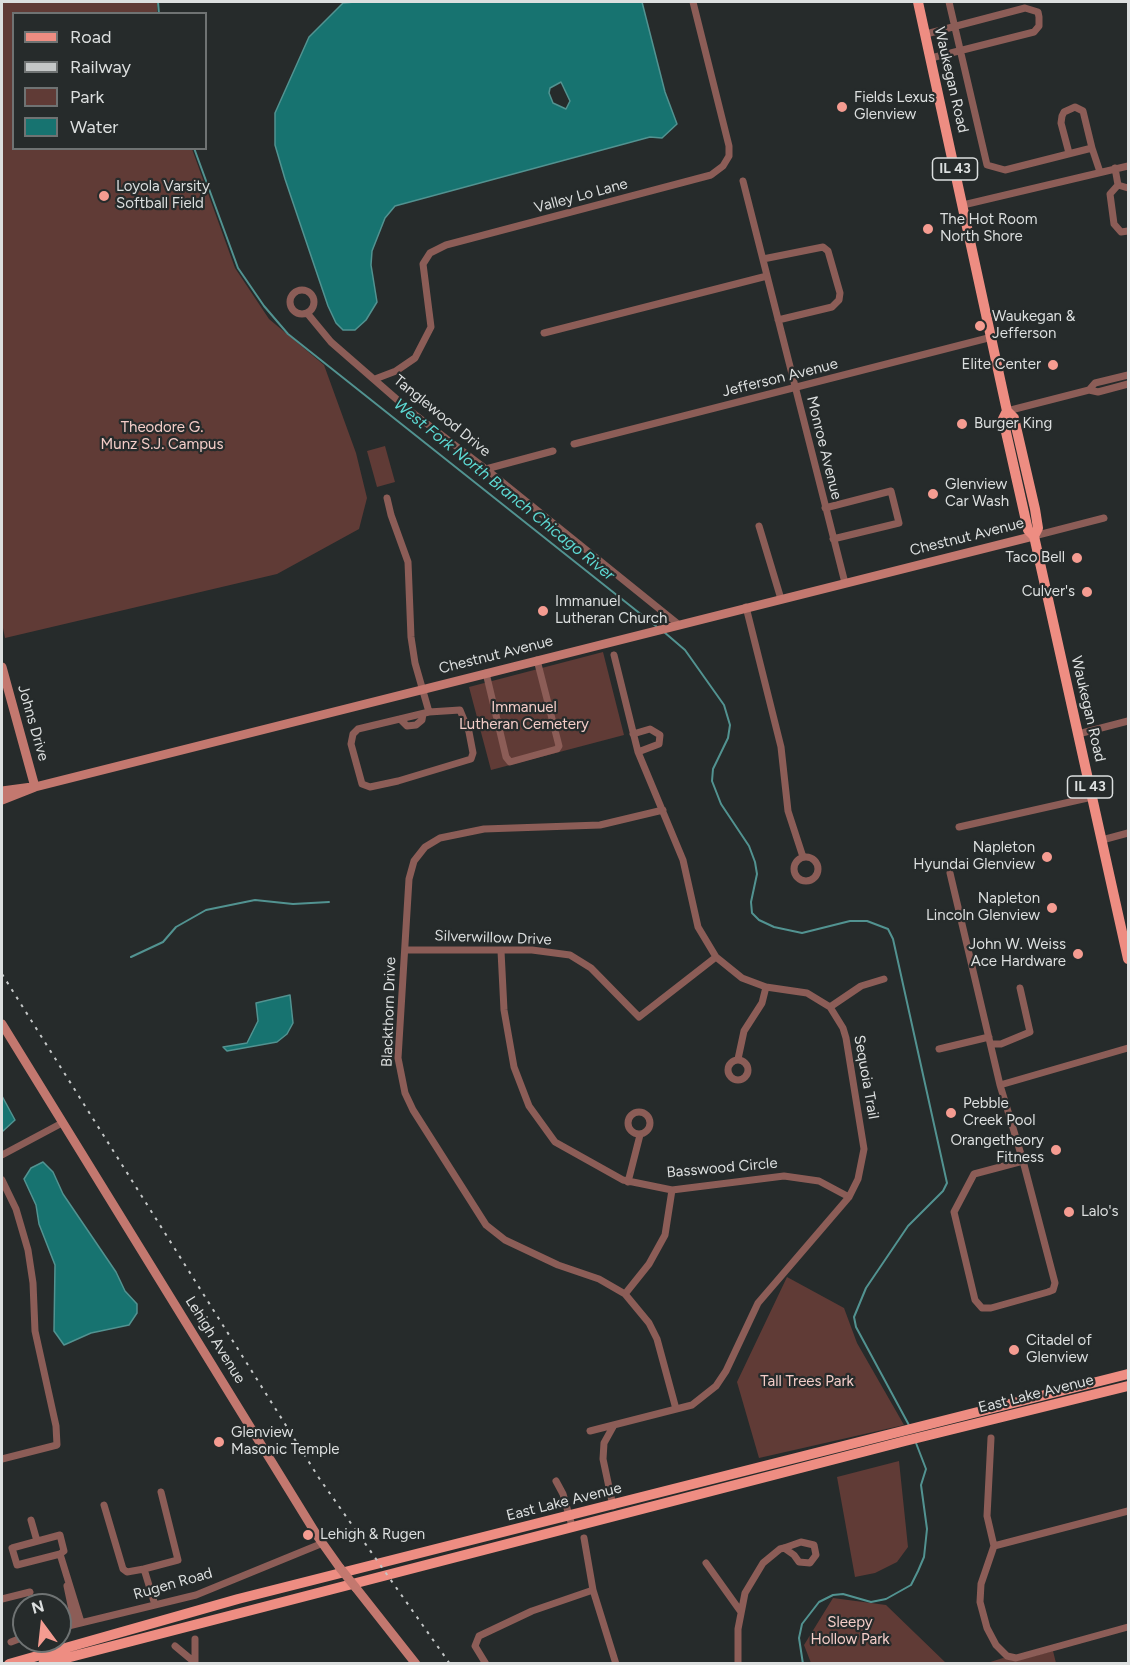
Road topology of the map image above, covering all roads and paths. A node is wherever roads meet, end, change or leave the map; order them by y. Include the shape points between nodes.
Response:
1 (693, 2) edge
2 (918, 2) edge
3 (949, 2) edge
4 (955, 26) junction
5 (926, 34) junction
6 (960, 51) junction
7 (931, 58) junction
8 (1092, 148) junction
9 (1069, 153) junction
10 (1128, 166) edge
11 (1115, 168) junction
12 (1101, 172) junction
13 (743, 181) dead end
14 (1118, 185) junction
15 (1128, 188) edge
16 (963, 205) junction
17 (1128, 231) edge
18 (763, 259) junction
19 (767, 276) junction
20 (307, 313) dead end
21 (778, 320) junction
22 (544, 333) dead end
23 (992, 337) junction
24 (1128, 375) edge
25 (375, 379) junction
26 (1128, 384) edge
27 (795, 388) junction
28 (1089, 390) junction
29 (1007, 411) junction
30 (574, 444) dead end
31 (553, 451) dead end
32 (486, 469) junction
33 (387, 498) dead end
34 (825, 508) junction
35 (1104, 518) dead end
36 (759, 526) dead end
37 (1034, 536) junction
38 (833, 539) junction
39 (844, 583) junction
40 (781, 598) junction
41 (746, 607) junction
42 (674, 625) junction
43 (614, 655) dead end
44 (537, 660) junction
45 (2, 667) edge
46 (486, 673) junction
47 (422, 689) junction
48 (426, 713) junction
49 (1128, 721) edge
50 (633, 734) junction
51 (1078, 734) junction
52 (638, 752) junction
53 (35, 787) junction
54 (2, 791) edge
55 (1092, 797) junction
56 (2, 800) edge
57 (663, 810) junction
58 (959, 827) dead end
59 (1128, 833) edge
60 (1102, 840) junction
61 (803, 857) dead end
62 (950, 873) dead end
63 (1126, 940) edge
64 (405, 950) junction
65 (501, 951) junction
66 (716, 957) junction
67 (1128, 959) edge
68 (884, 979) dead end
69 (766, 987) junction
70 (1020, 988) dead end
71 (830, 1007) junction
72 (2, 1024) edge
73 (990, 1040) junction
74 (1128, 1048) edge
75 (939, 1049) dead end
76 (738, 1059) dead end
77 (1000, 1085) junction
78 (62, 1123) junction
79 (640, 1135) dead end
80 (2, 1155) edge
81 (1023, 1161) junction
82 (2, 1180) edge
83 (628, 1182) junction
84 (672, 1190) junction
85 (849, 1197) junction
86 (625, 1294) junction
87 (1128, 1374) edge
88 (1128, 1386) edge
89 (676, 1409) junction
90 (614, 1425) junction
91 (590, 1431) dead end
92 (921, 1433) junction
93 (991, 1438) dead end
94 (2, 1459) edge
95 (556, 1481) dead end
96 (160, 1492) dead end
97 (104, 1505) dead end
98 (615, 1510) junction
99 (1128, 1511) edge
100 (31, 1520) dead end
101 (571, 1521) junction
102 (584, 1538) dead end
103 (37, 1541) junction
104 (323, 1543) junction
105 (994, 1546) junction
106 (784, 1548) dead end
107 (59, 1554) junction
108 (706, 1563) dead end
109 (144, 1569) junction
110 (593, 1590) junction
111 (30, 1592) dead end
112 (2, 1599) edge
113 (155, 1605) junction
114 (741, 1612) junction
115 (78, 1623) junction
116 (72, 1625) edge
117 (1128, 1627) edge
118 (195, 1639) dead end
119 (175, 1646) dead end
120 (194, 1662) edge
121 (9, 1664) edge
122 (43, 1664) edge
123 (416, 1664) edge
124 (486, 1664) edge
125 (616, 1664) edge
126 (738, 1664) edge

1 - 25 street, Valley Lo Lane via 729,146 723,166 711,175 446,245 430,253 423,264 431,327 415,358
2 - 5 main road, Waukegan Road / IL 43
3 - 4 street
4 - 5 street
4 - 6 street
4 - 6 street via 1026,8 1038,12 1039,17 1040,27 1034,32
5 - 7 main road, Waukegan Road / IL 43
6 - 7 street
6 - 9 street via 987,165 1005,170
7 - 16 main road, Waukegan Road / IL 43
8 - 9 street
8 - 9 street via 1083,111 1075,107 1064,112 1061,123
8 - 12 street
10 - 11 street
11 - 12 street
11 - 14 street
12 - 16 street
13 - 18 street, Monroe Avenue
14 - 15 street
14 - 17 street via 1110,194 1114,224 1121,232
16 - 23 main road, Waukegan Road / IL 43
18 - 19 street, Monroe Avenue
18 - 21 street via 823,247 828,251 840,293 832,307
19 - 21 street, Monroe Avenue
19 - 22 street
20 - 25 street, Tanglewood Drive via 331,342
21 - 27 street, Monroe Avenue
23 - 27 street, Jefferson Avenue
23 - 29 main road, Waukegan Road / IL 43
24 - 28 street via 1095,383
25 - 32 street, Tanglewood Drive
26 - 28 street via 1098,392
27 - 30 street, Jefferson Avenue
27 - 34 street, Monroe Avenue
28 - 29 street
29 - 37 main road, Waukegan Road / IL 43 via 1014,418 1035,509 1038,528
31 - 32 street
32 - 42 street, Tanglewood Drive
33 - 47 street via 408,561 411,637
34 - 38 street, Monroe Avenue
34 - 38 street via 891,491 899,523
35 - 37 street, Chestnut Avenue
36 - 40 street
37 - 39 street, Chestnut Avenue
37 - 51 main road, Waukegan Road / IL 43
38 - 39 street, Monroe Avenue
39 - 40 street, Chestnut Avenue
40 - 41 street, Chestnut Avenue
41 - 42 street, Chestnut Avenue
41 - 61 street via 781,747 788,811
42 - 44 street, Chestnut Avenue
43 - 50 street
44 - 46 street, Chestnut Avenue
44 - 46 street via 559,746 510,762
45 - 53 street, Johns Drive
46 - 47 street, Chestnut Avenue
47 - 48 street
47 - 53 street, Chestnut Avenue
48 - 48 street via 460,710 473,753 467,763 367,787 361,780 351,744 353,734 358,729
49 - 51 street
50 - 52 street
50 - 52 street via 650,729 661,738 659,744
51 - 55 main road, Waukegan Road / IL 43
52 - 57 street
53 - 54 street, Chestnut Avenue
53 - 56 street, Chestnut Avenue
55 - 58 street
55 - 60 main road, Waukegan Road / IL 43
57 - 64 street, Blackthorn Drive via 600,825 484,829 440,838 425,847 414,861 409,879
57 - 66 street via 684,860 698,927
59 - 60 street
60 - 63 main road, Waukegan Road / IL 43
62 - 73 street
63 - 67 main road, Waukegan Road / IL 43
64 - 65 street, Silverwillow Drive
64 - 86 street, Blackthorn Drive via 399,1058 405,1093 468,1201 486,1225 505,1240 599,1279
65 - 66 street, Silverwillow Drive via 570,955 591,968 639,1017
65 - 83 street, Basswood Circle via 504,1010 514,1066 528,1106 555,1142
66 - 69 street via 742,978
68 - 71 street via 844,994
69 - 71 street via 807,993
69 - 76 street via 762,1003 744,1031
70 - 73 street via 1030,1032 1001,1044
71 - 85 street, Sequoia Trail via 846,1038 862,1131 862,1165
72 - 78 street, Lehigh Avenue
73 - 75 street
73 - 77 street
74 - 77 street
77 - 81 street
78 - 80 street
78 - 104 street, Lehigh Avenue
79 - 83 street
81 - 81 street via 974,1174 954,1216 978,1306 991,1308 1054,1287
82 - 94 street via 16,1209 28,1251 35,1331 57,1445
83 - 84 street, Basswood Circle
84 - 85 street, Basswood Circle via 784,1176 819,1181
84 - 86 street via 665,1235 649,1264
85 - 89 street, Sequoia Trail via 758,1303 716,1386 692,1405
86 - 89 street, Blackthorn Drive via 657,1338
87 - 92 main road, East Lake Avenue
88 - 92 main road, East Lake Avenue
89 - 90 street, Sequoia Trail
90 - 91 street, Sequoia Trail
90 - 98 street via 604,1443 603,1459
92 - 98 main road, East Lake Avenue
93 - 105 street via 987,1516
95 - 101 street
96 - 109 street via 178,1560
97 - 109 street via 123,1569
98 - 101 main road, East Lake Avenue
99 - 105 street
100 - 103 street
101 - 121 main road, East Lake Avenue via 238,1599
101 - 122 main road, East Lake Avenue
102 - 110 street
103 - 107 street via 60,1535 64,1551
103 - 107 street via 12,1548 17,1565
104 - 113 street, Rugen Road via 196,1595
104 - 123 street, Lehigh Avenue, bridge
105 - 117 street via 981,1584 981,1610 991,1636 1011,1657
106 - 114 street via 753,1576
107 - 115 street
108 - 114 street
109 - 113 street
110 - 124 street via 532,1611 478,1636 475,1646
110 - 125 street
111 - 112 street
113 - 115 street, Rugen Road
114 - 126 street
115 - 116 street, Rugen Road
118 - 120 street
119 - 120 street

